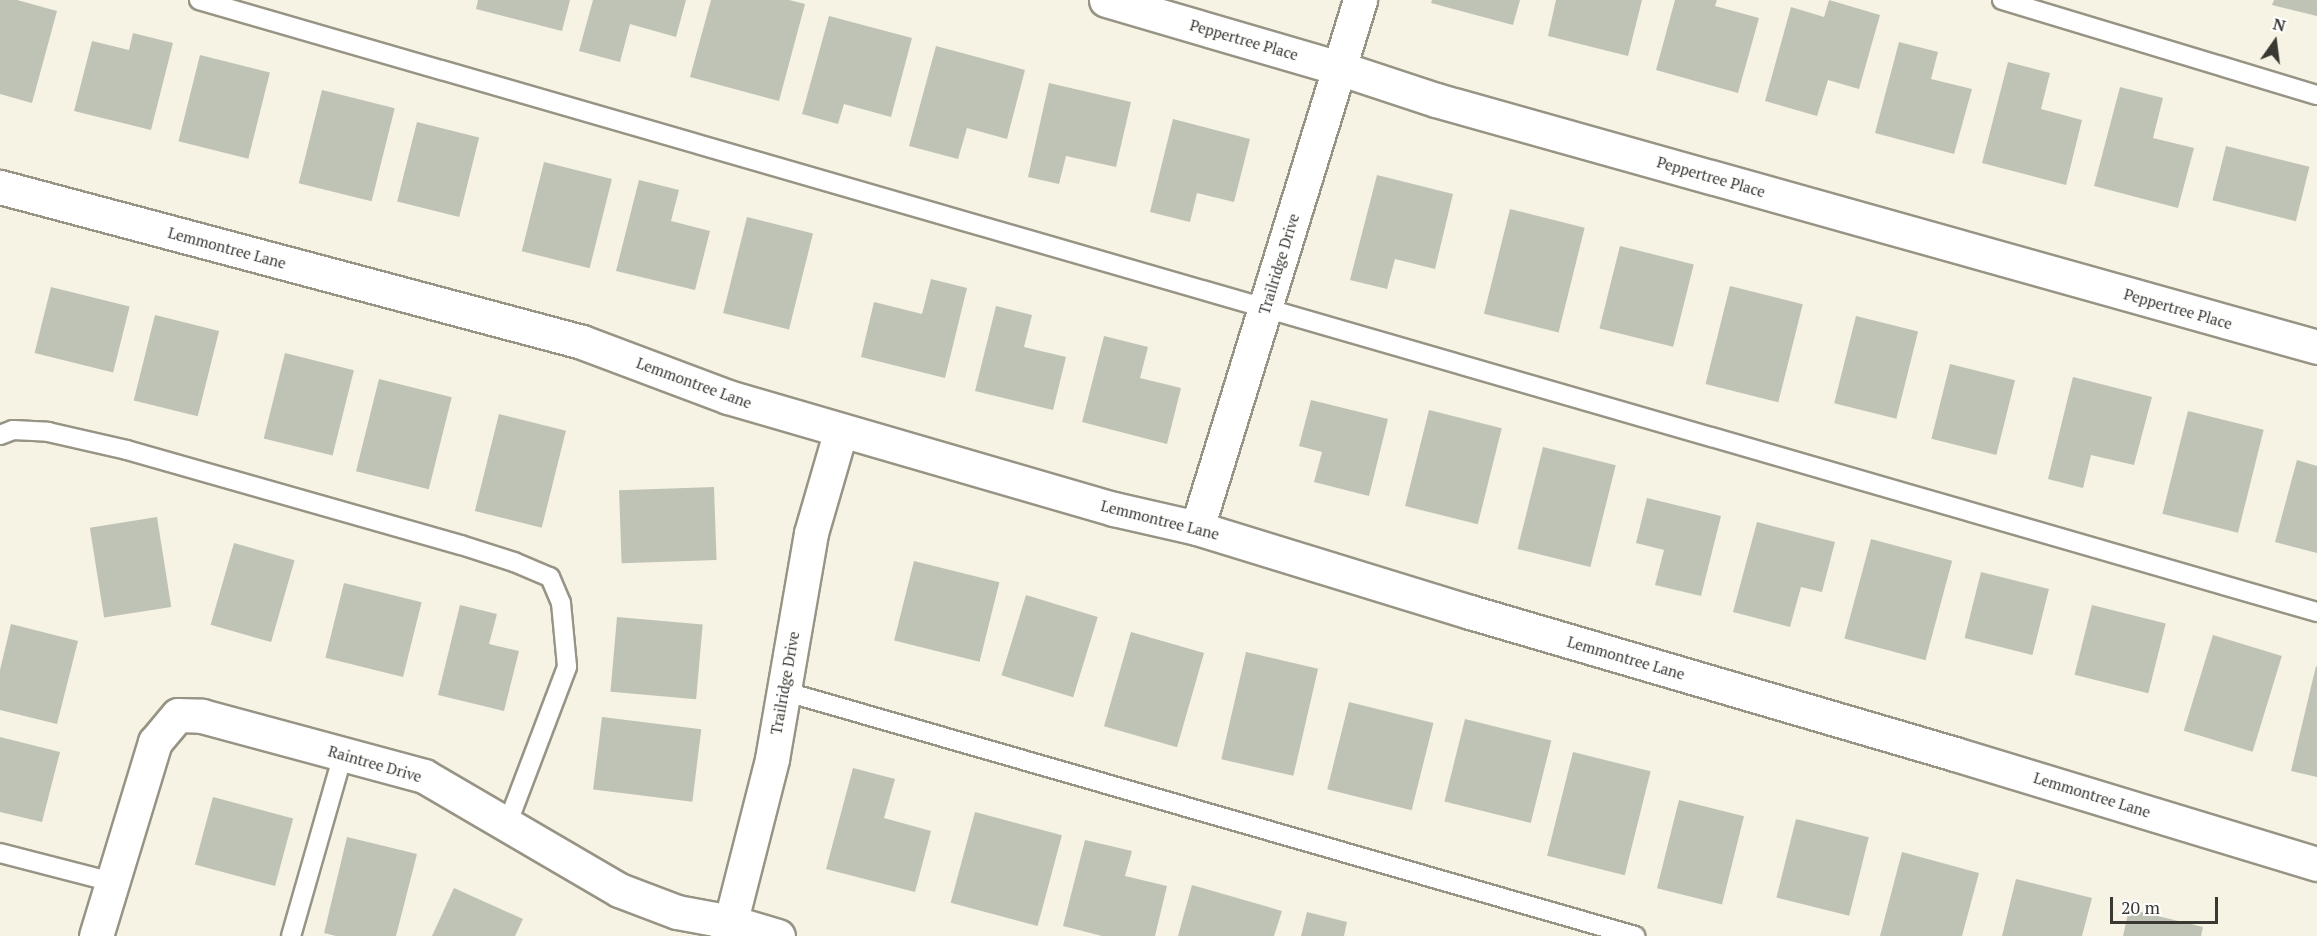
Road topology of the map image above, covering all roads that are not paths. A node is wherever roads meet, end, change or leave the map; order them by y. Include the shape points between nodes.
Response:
1 (199, 0) edge
2 (1106, 0) edge
3 (1360, 0) edge
4 (2002, 0) edge
5 (1339, 68) junction
6 (2317, 95) edge
7 (0, 187) edge
8 (1266, 310) junction
9 (2317, 347) edge
10 (841, 430) junction
11 (0, 435) edge
12 (1197, 528) junction
13 (2317, 612) edge
14 (783, 691) junction
15 (343, 755) junction
16 (507, 825) junction
17 (0, 853) edge
18 (2317, 864) edge
19 (112, 882) junction
20 (729, 929) edge
21 (96, 936) edge
22 (291, 936) edge
23 (777, 936) edge
24 (1635, 936) edge

1 - 8 lane
2 - 5 street, Peppertree Place
3 - 5 street, Trailridge Drive
4 - 6 lane
5 - 8 street, Trailridge Drive
5 - 9 street, Peppertree Place via 1448,104
7 - 10 street, Lemmontree Lane via 582,342 728,397
8 - 12 street, Trailridge Drive
8 - 13 lane
10 - 12 street, Lemmontree Lane via 1114,509
10 - 14 street, Trailridge Drive via 811,533
11 - 16 lane via 13,430 48,432 138,452 482,552 550,577 561,603 567,667
12 - 18 street, Lemmontree Lane
14 - 20 street, Trailridge Drive via 772,759
14 - 24 lane
15 - 16 street, Raintree Drive via 424,776
15 - 19 street, Raintree Drive via 202,716 178,715 155,742
15 - 22 lane
16 - 20 street, Raintree Drive via 619,891
17 - 19 lane
19 - 21 street, Raintree Drive
20 - 23 street, Raintree Drive

